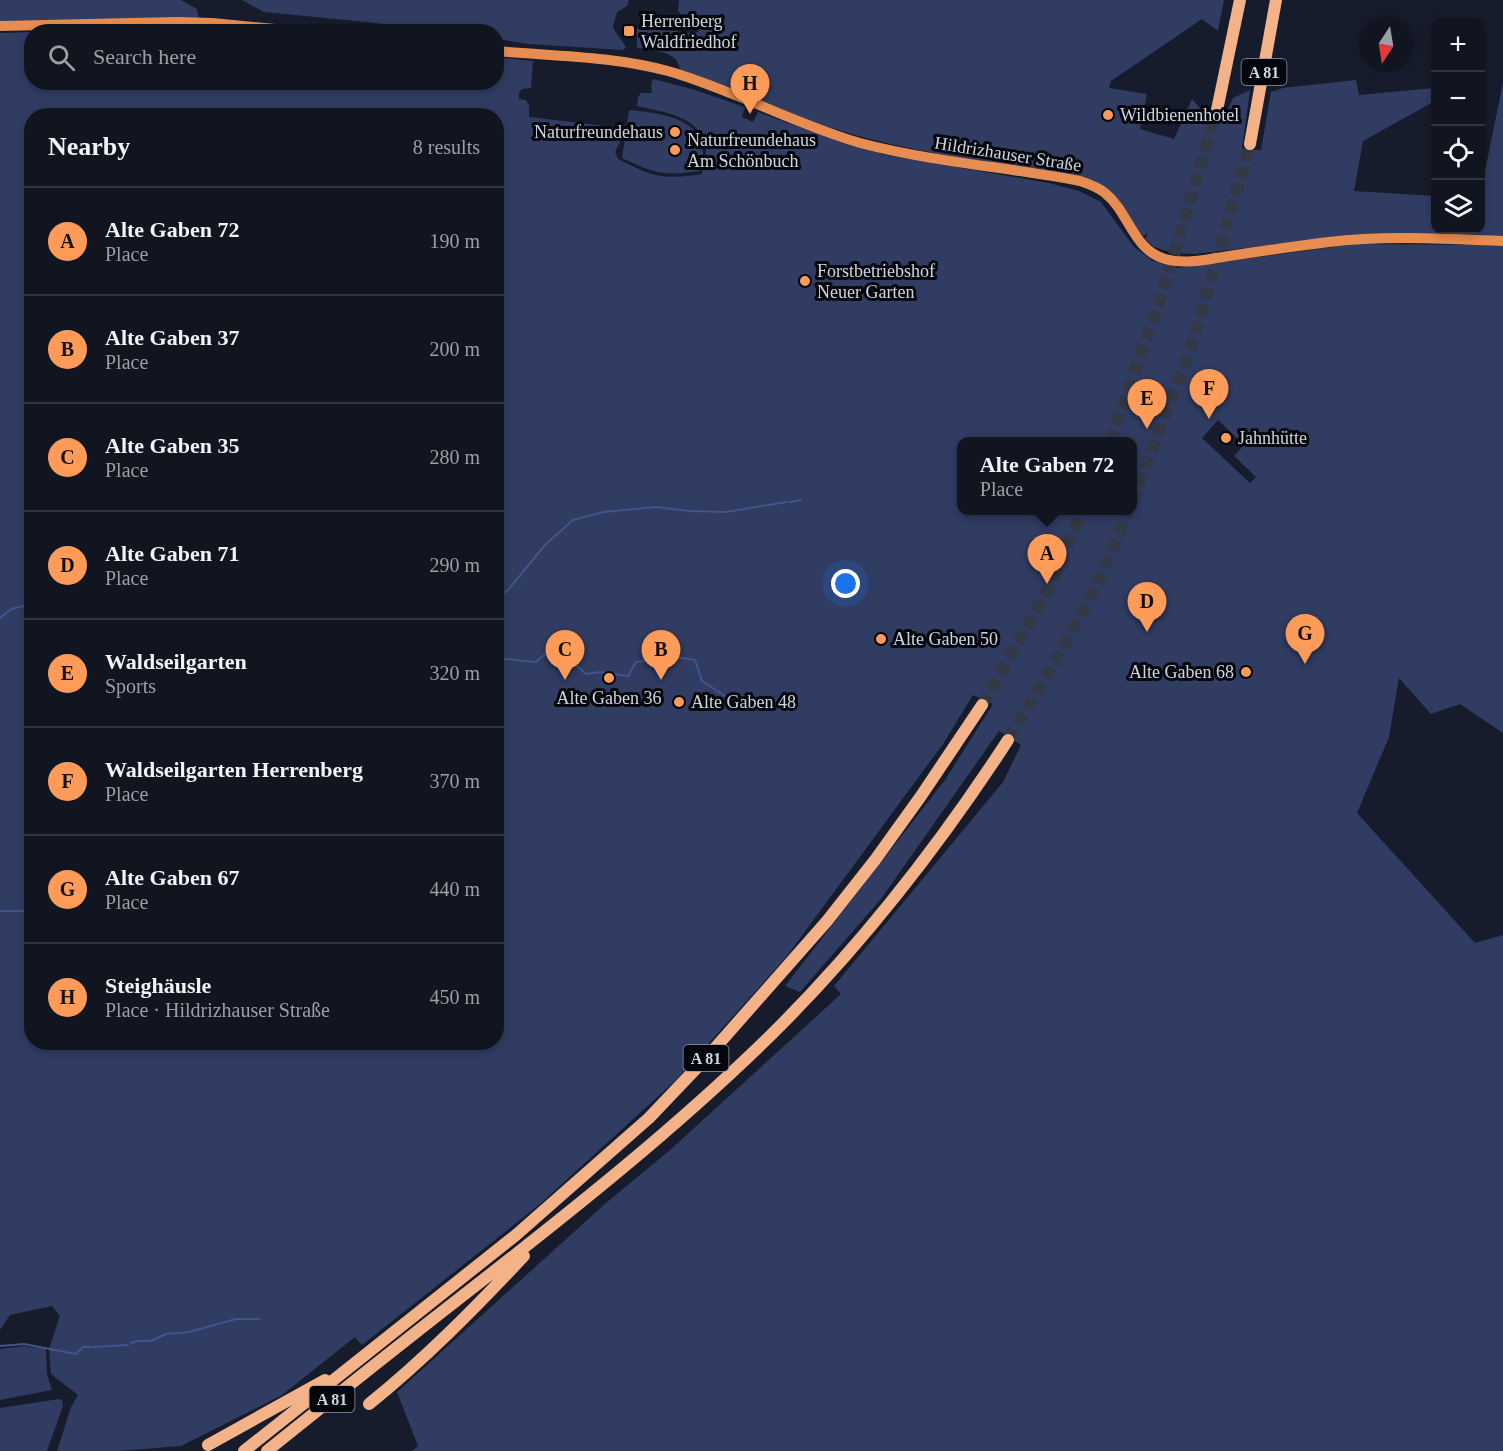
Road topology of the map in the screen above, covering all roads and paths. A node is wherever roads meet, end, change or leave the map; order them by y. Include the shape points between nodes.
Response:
1 (1240, 0) edge
2 (1276, 0) edge
3 (88, 24) edge
4 (223, 24) edge
5 (24, 25) edge
6 (0, 26) edge
7 (504, 52) edge
8 (1217, 110) tunnel mouth
9 (1250, 144) tunnel mouth
10 (1503, 241) edge
11 (982, 705) tunnel mouth
12 (1008, 740) tunnel mouth
13 (550, 1227) junction
14 (349, 1368) junction
15 (369, 1404) dead end
16 (208, 1445) dead end
17 (244, 1451) edge
18 (267, 1451) edge

1 - 8 highway, A 81
2 - 9 highway, A 81
3 - 4 main road
5 - 6 main road
7 - 10 main road, Hildrizhauser Straße via 666,70 808,126 884,149 1080,181 1106,194 1149,251 1169,260 1199,260 1331,242 1406,238
11 - 14 highway, A 81 via 921,796 827,921 656,1110 516,1235
12 - 13 highway, A 81 via 918,868 809,995 669,1129
13 - 15 highway via 486,1296
13 - 18 highway, A 81
14 - 16 highway
14 - 17 highway, A 81

